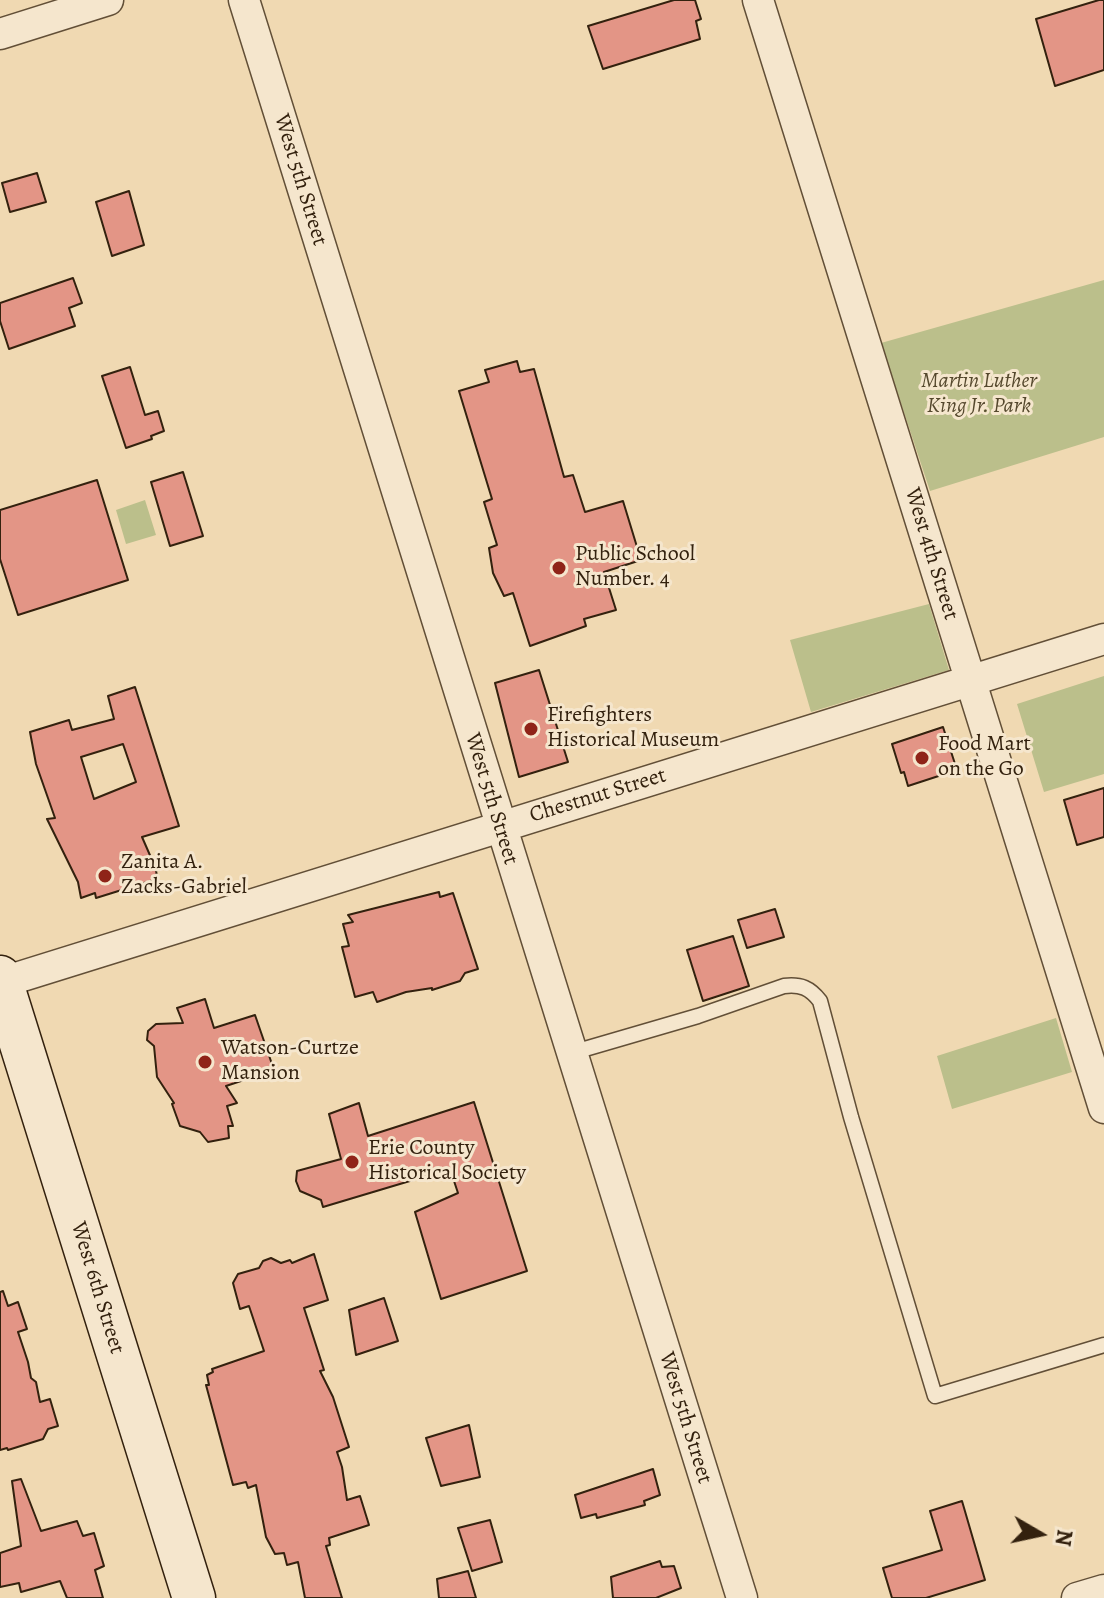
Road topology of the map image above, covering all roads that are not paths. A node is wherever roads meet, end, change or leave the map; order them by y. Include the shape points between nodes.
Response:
1 (108, 0) edge
2 (244, 0) edge
3 (758, 0) edge
4 (0, 34) edge
5 (1104, 639) edge
6 (971, 680) junction
7 (500, 827) junction
8 (1, 981) edge
9 (571, 1053) junction
10 (1104, 1108) edge
11 (1104, 1345) edge
12 (1104, 1590) edge
13 (194, 1598) edge
14 (742, 1598) edge
15 (1077, 1598) edge

1 - 4 street
2 - 7 street, West 5th Street
3 - 6 street, West 4th Street
5 - 6 street, Chestnut Street
6 - 7 street, Chestnut Street
6 - 10 street, West 4th Street
7 - 8 street, Chestnut Street
7 - 9 street, West 5th Street
8 - 13 main road, West 6th Street
9 - 11 lane via 784,986 811,989 820,1001 935,1396
9 - 14 street, West 5th Street
12 - 15 street

